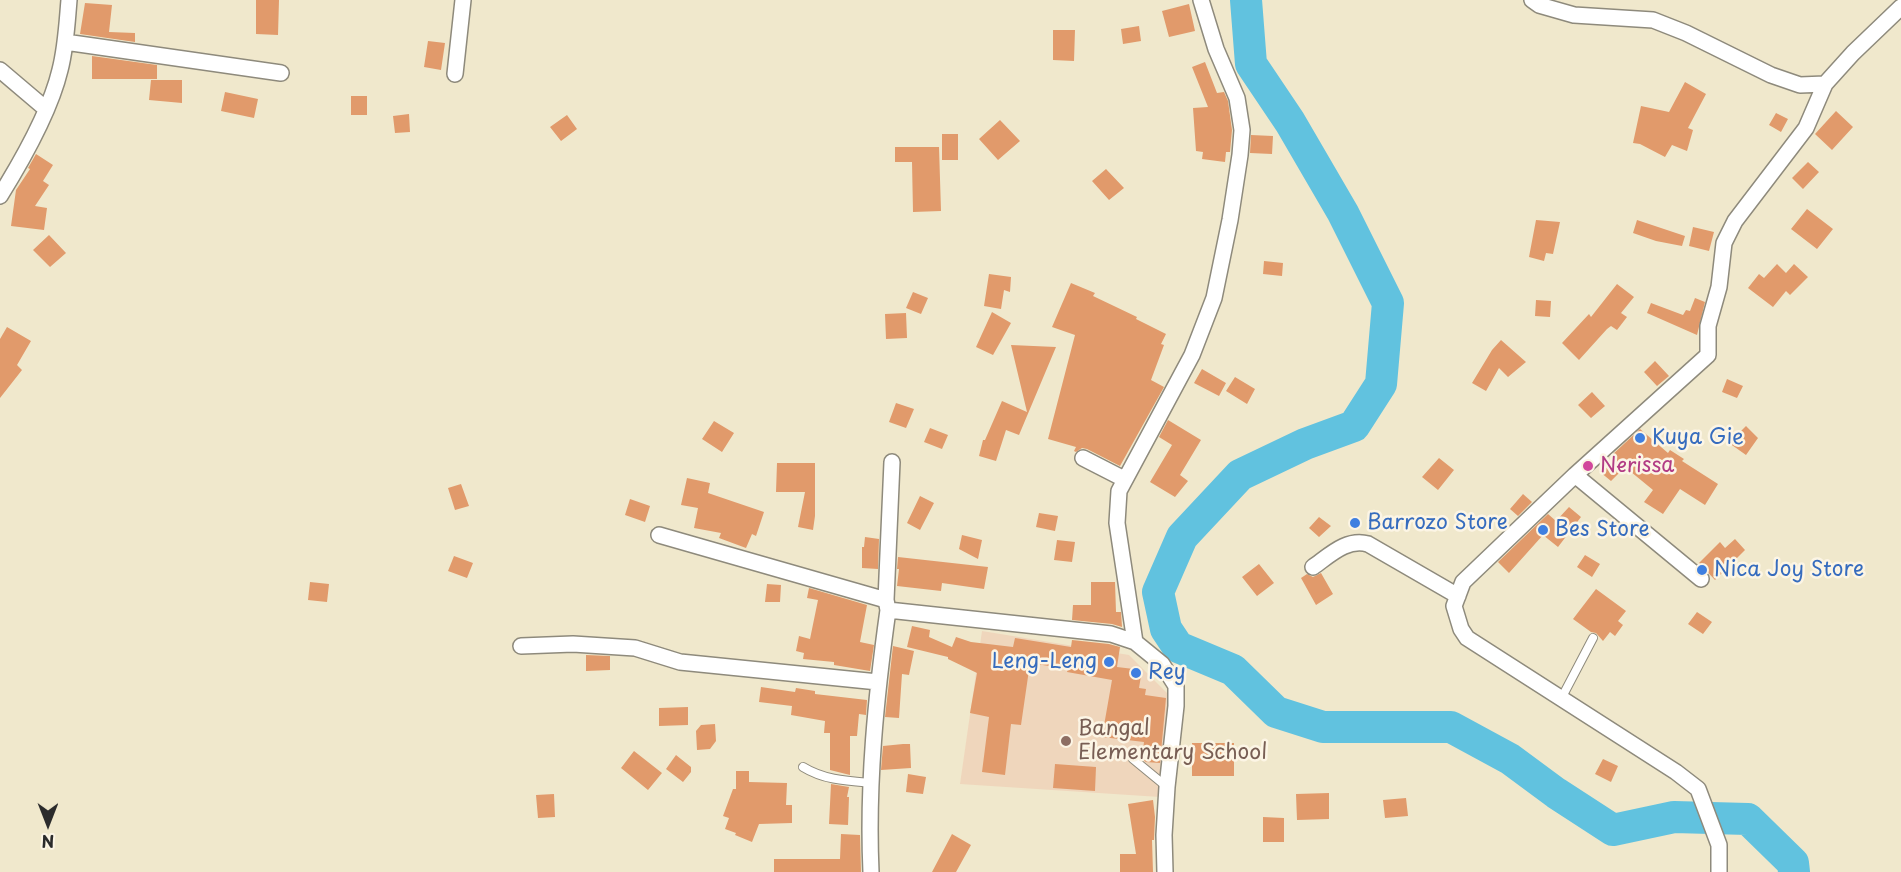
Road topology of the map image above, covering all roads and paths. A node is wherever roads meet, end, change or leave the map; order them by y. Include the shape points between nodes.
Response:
1 (69, 0) edge
2 (463, 0) edge
3 (1201, 0) edge
4 (1532, 0) edge
5 (1901, 7) edge
6 (65, 42) junction
7 (0, 70) edge
8 (281, 73) dead end
9 (454, 74) dead end
10 (1825, 84) junction
11 (46, 109) junction
12 (0, 196) edge
13 (1083, 458) dead end
14 (892, 462) dead end
15 (1575, 475) junction
16 (1124, 479) junction
17 (659, 535) dead end
18 (1313, 567) dead end
19 (1701, 579) dead end
20 (1458, 596) junction
21 (887, 605) junction
22 (1593, 638) dead end
23 (1136, 642) junction
24 (521, 646) dead end
25 (878, 682) junction
26 (1561, 699) junction
27 (1133, 759) dead end
28 (803, 767) dead end
29 (872, 783) junction
30 (1167, 787) junction
31 (871, 872) edge
32 (1165, 872) edge
33 (1719, 872) edge

1 - 6 street
2 - 9 street
3 - 16 street via 1237,98 1242,130 1230,220 1214,298 1192,356
4 - 10 street via 1574,15 1653,20 1771,75 1800,85
5 - 10 street
6 - 8 street
6 - 11 street via 61,68
7 - 11 street
10 - 15 street via 1806,128 1735,221 1724,243 1719,287 1708,326 1708,356
11 - 12 street via 21,163
13 - 16 street
14 - 21 street
15 - 19 street
15 - 20 street via 1463,582
16 - 23 street via 1119,491 1117,523
17 - 21 street
18 - 20 street via 1343,547 1359,542
20 - 26 street via 1454,606 1467,638
21 - 23 street via 1111,634
21 - 25 street
22 - 26 lane
23 - 30 street via 1162,664 1176,686
24 - 25 street via 635,648 680,662
25 - 29 street
26 - 33 street via 1698,789 1719,845
27 - 30 lane
28 - 29 lane via 815,775
29 - 31 street
30 - 32 street

